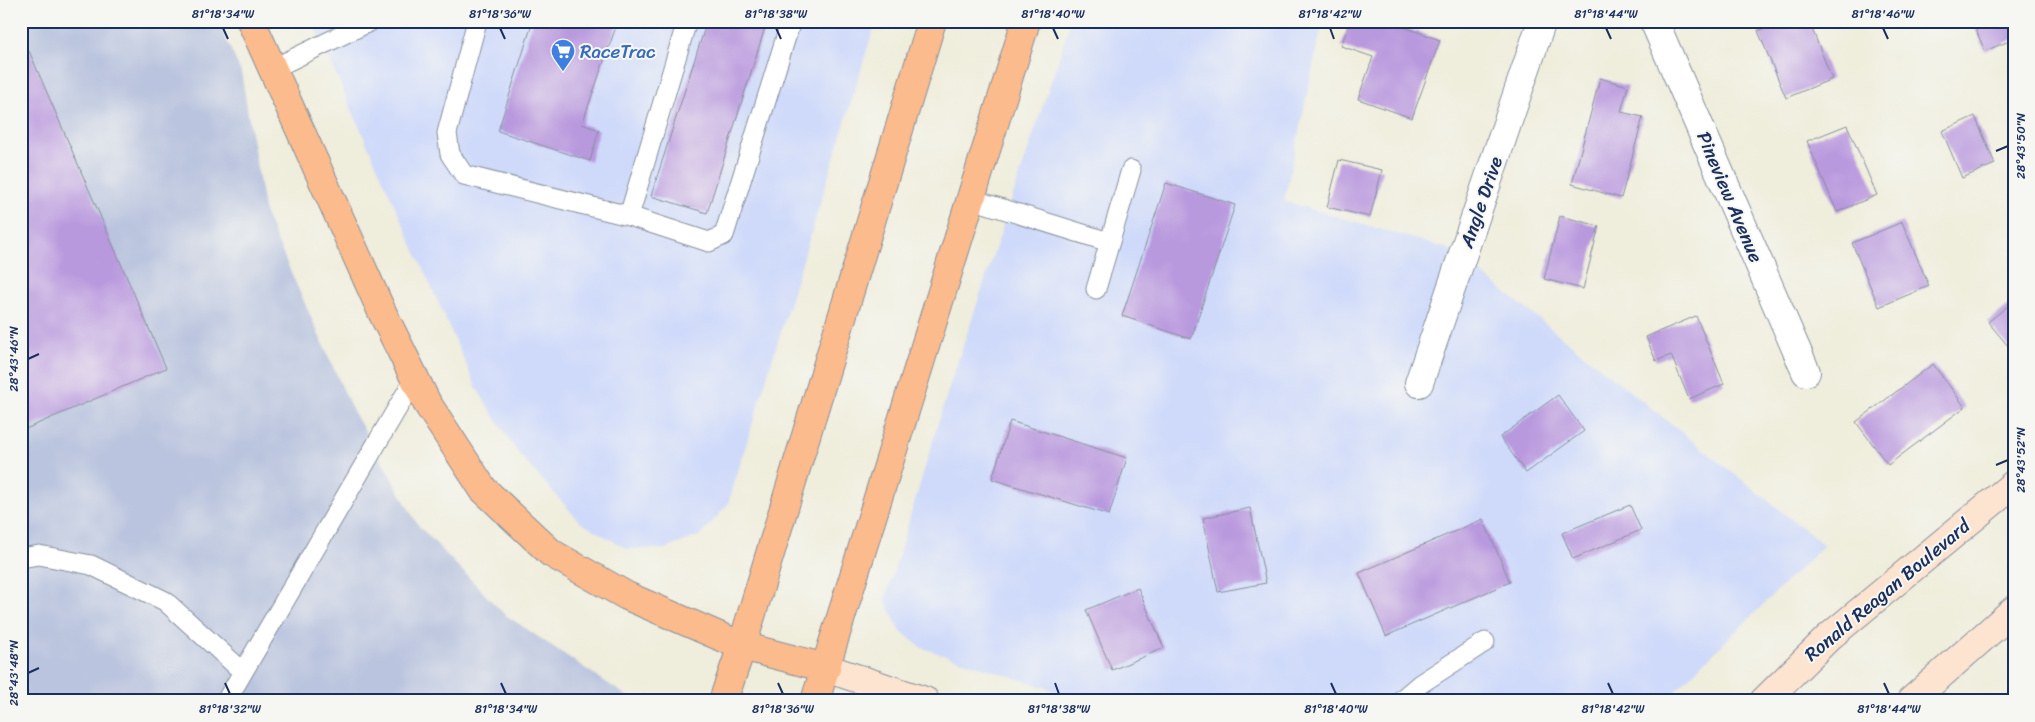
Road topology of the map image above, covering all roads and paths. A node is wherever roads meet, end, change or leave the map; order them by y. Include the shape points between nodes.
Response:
1 (251, 21) edge
2 (371, 21) edge
3 (477, 21) edge
4 (687, 21) edge
5 (791, 21) edge
6 (932, 21) edge
7 (1026, 21) edge
8 (1542, 21) edge
9 (1654, 21) edge
10 (272, 69) junction
11 (1131, 170) dead end
12 (971, 199) junction
13 (629, 216) junction
14 (1109, 242) junction
15 (1096, 289) dead end
16 (1806, 372) dead end
17 (415, 378) junction
18 (1419, 383) dead end
19 (2014, 484) edge
20 (21, 558) edge
21 (2014, 610) edge
22 (1485, 642) dead end
23 (742, 646) junction
24 (826, 668) junction
25 (242, 671) junction
26 (226, 701) edge
27 (723, 701) edge
28 (816, 701) edge
29 (925, 701) edge
30 (1400, 701) edge
31 (1764, 701) edge
32 (1911, 701) edge

1 - 10 main road
2 - 10 lane
3 - 13 lane via 447,133 450,154 464,176
4 - 13 lane
5 - 13 lane via 724,235 709,242
6 - 23 main road
7 - 12 main road
8 - 18 street, Angle Drive
9 - 16 street, Pineview Avenue
10 - 17 main road
11 - 14 lane
12 - 14 lane
12 - 24 main road
14 - 15 lane
17 - 23 main road via 427,403 483,489 552,553 627,596
17 - 25 lane
19 - 31 main road, Ronald Reagan Boulevard via 1829,637
20 - 25 lane via 39,555 91,565 165,601
21 - 32 main road
22 - 30 lane via 1420,684
23 - 24 main road
23 - 27 main road
24 - 28 main road
24 - 29 main road
25 - 26 lane

